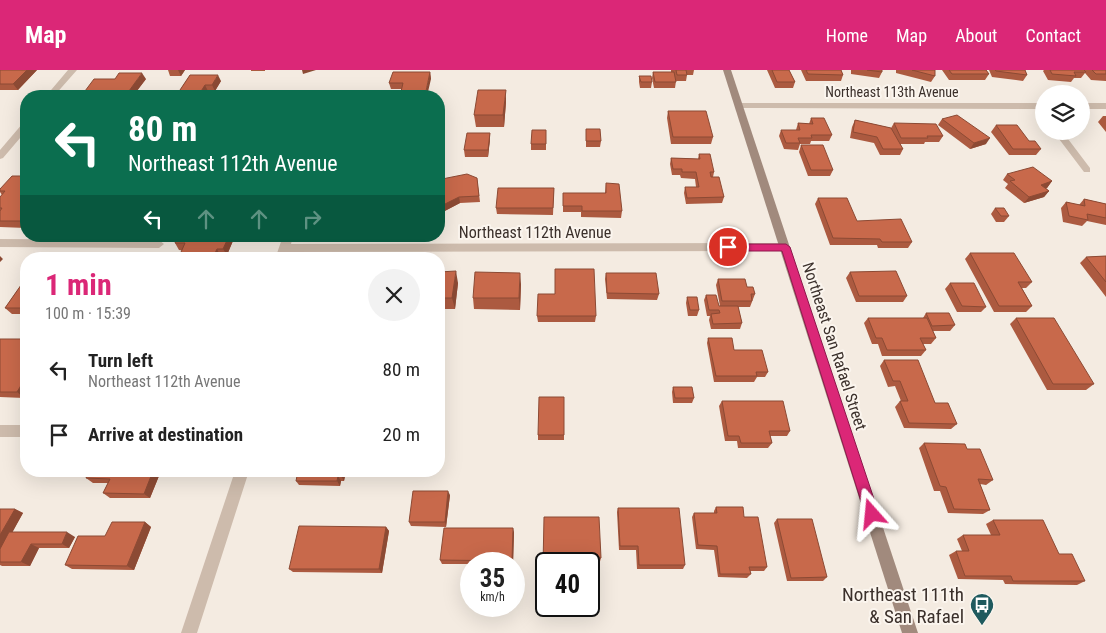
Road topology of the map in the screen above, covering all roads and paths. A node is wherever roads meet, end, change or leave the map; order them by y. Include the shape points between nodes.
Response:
1 (73, 70) edge
2 (727, 70) edge
3 (55, 90) edge
4 (739, 105) junction
5 (1035, 106) edge
6 (1090, 106) edge
7 (1106, 106) edge
8 (20, 132) edge
9 (1064, 140) edge
10 (0, 156) edge
11 (1087, 170) dead end
12 (0, 243) edge
13 (159, 244) dead end
14 (786, 247) junction
15 (426, 252) edge
16 (0, 431) edge
17 (20, 431) edge
18 (240, 477) edge
19 (189, 633) edge
20 (910, 633) edge

1 - 3 street
2 - 4 street, Northeast San Rafael Street
4 - 5 street, Northeast 113th Avenue
4 - 14 street, Northeast San Rafael Street
6 - 7 street
8 - 10 street
9 - 11 street
12 - 13 street
14 - 15 street, Northeast 112th Avenue
14 - 20 street, Northeast San Rafael Street
16 - 17 street
18 - 19 street

